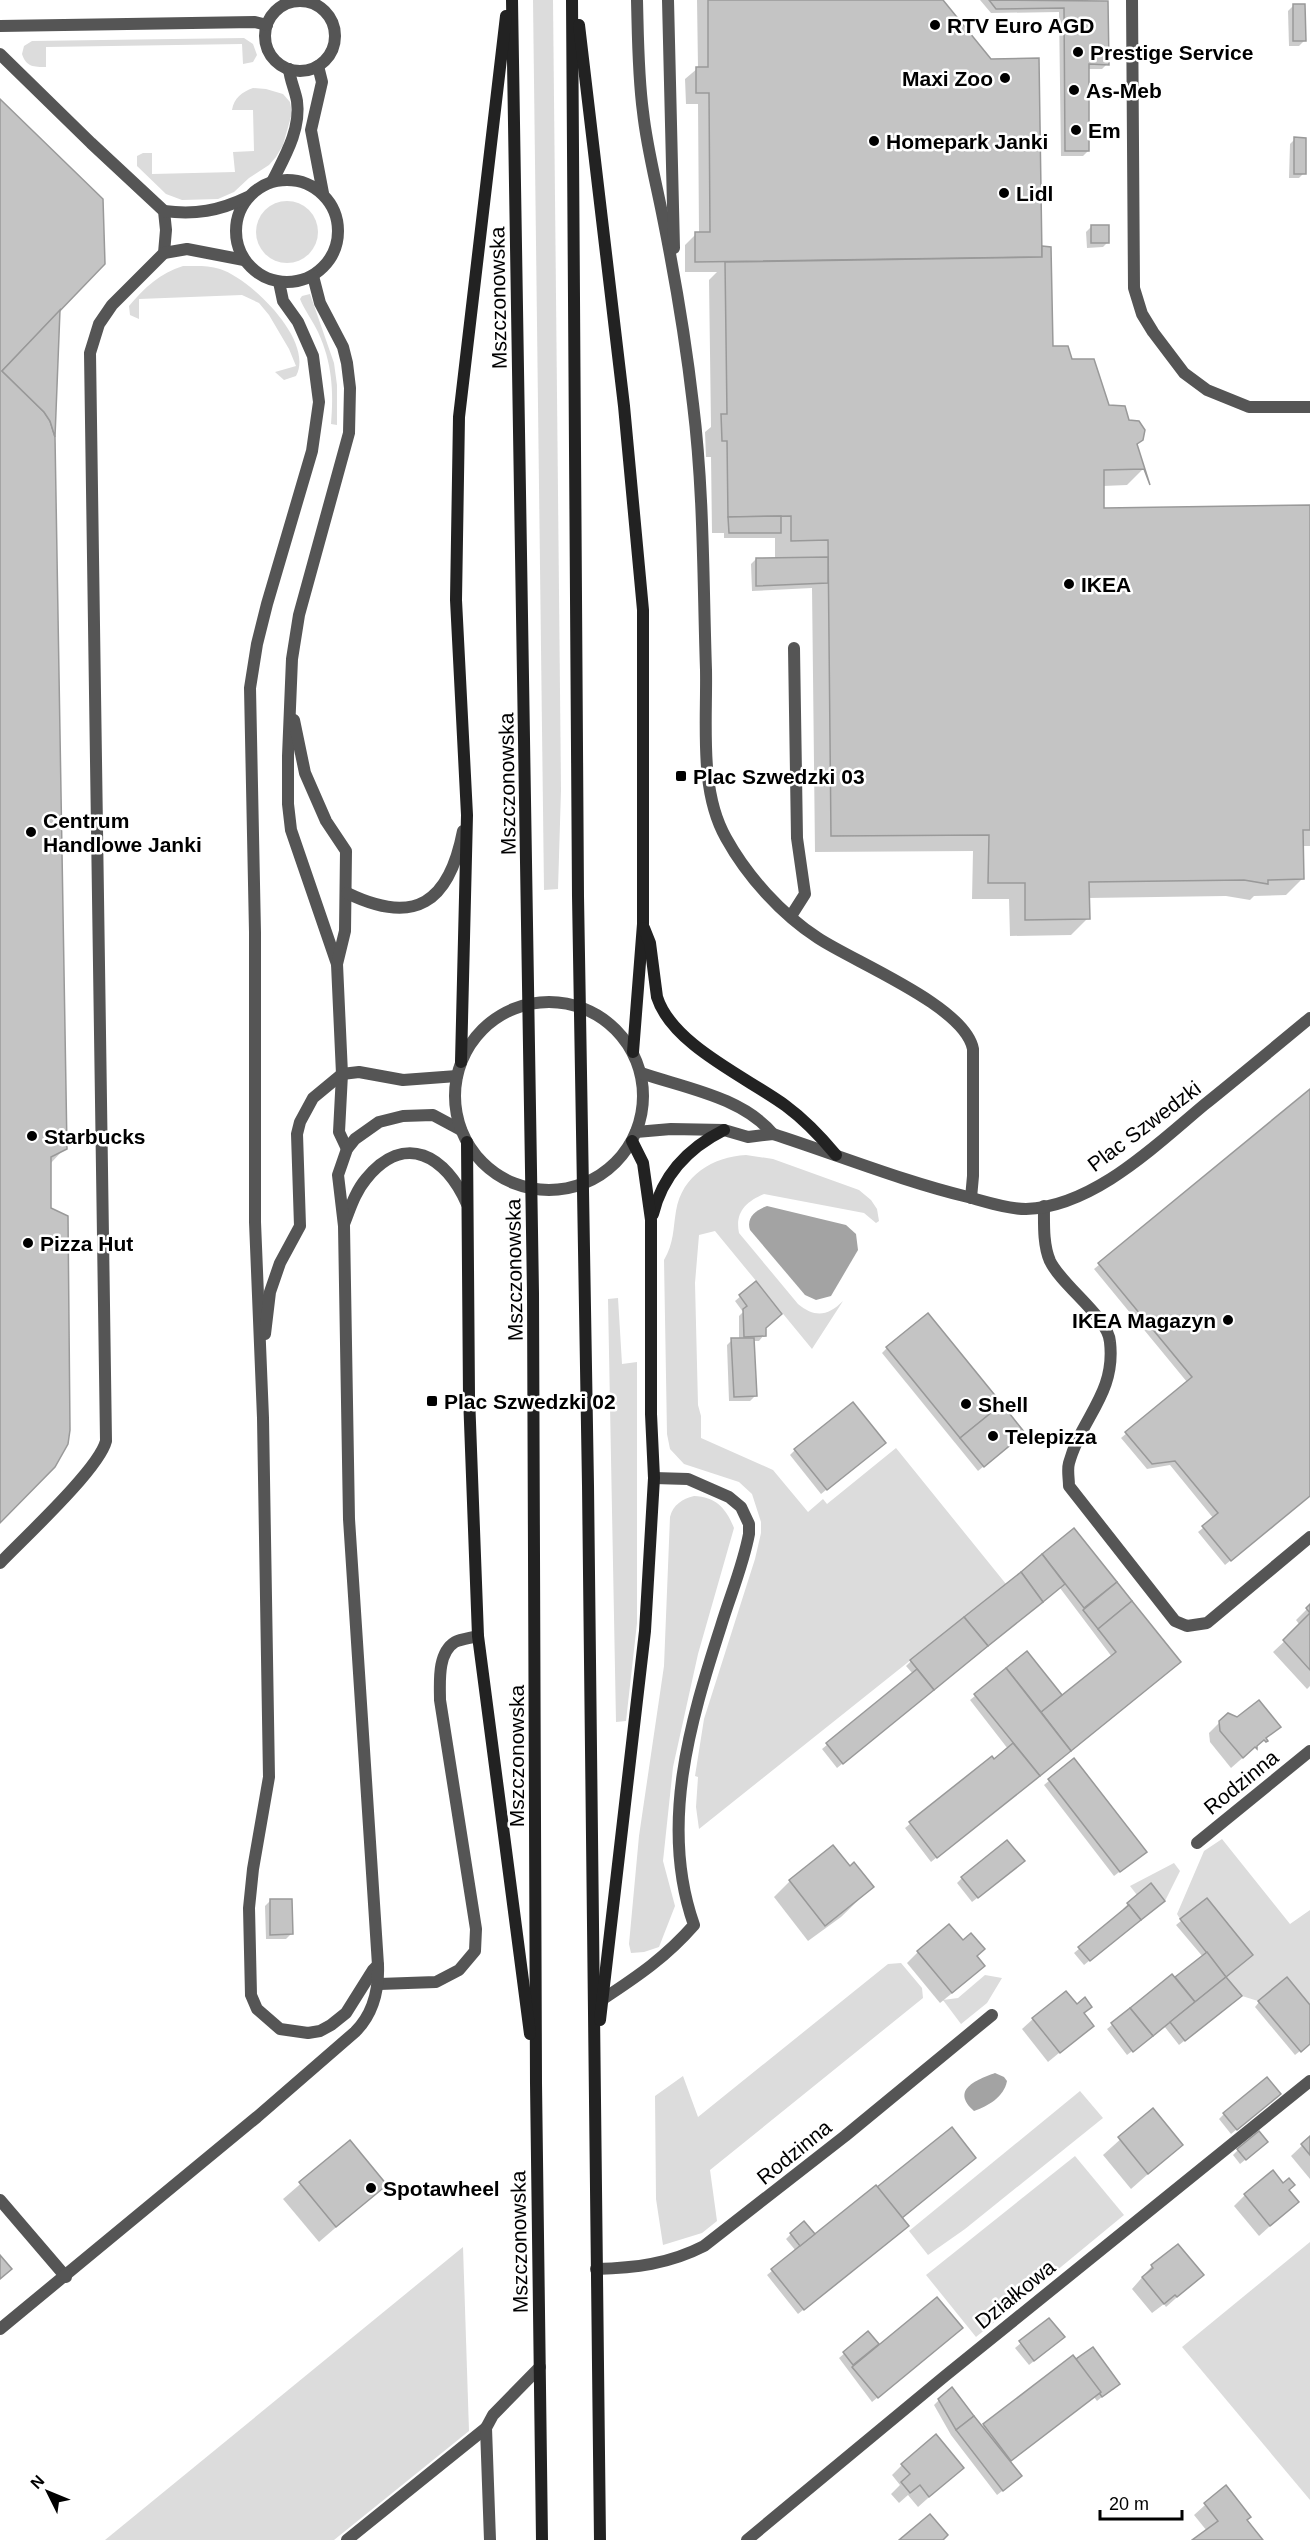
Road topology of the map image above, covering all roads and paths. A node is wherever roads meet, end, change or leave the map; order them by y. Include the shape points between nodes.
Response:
1 (510, 0) edge
2 (574, 0) edge
3 (637, 0) edge
4 (668, 0) edge
5 (1132, 0) edge
6 (267, 25) junction
7 (0, 26) edge
8 (0, 54) edge
9 (318, 66) junction
10 (289, 69) junction
11 (273, 180) junction
12 (322, 193) junction
13 (249, 197) junction
14 (164, 211) junction
15 (164, 253) junction
16 (244, 260) junction
17 (674, 273) junction
18 (313, 276) junction
19 (279, 282) junction
20 (1310, 407) edge
21 (794, 648) dead end
22 (290, 705) junction
23 (467, 815) junction
24 (347, 893) junction
25 (790, 916) junction
26 (643, 924) junction
27 (337, 964) junction
28 (1310, 1018) edge
29 (633, 1052) junction
30 (461, 1062) junction
31 (641, 1073) junction
32 (342, 1074) junction
33 (457, 1076) junction
34 (461, 1130) junction
35 (724, 1131) junction
36 (773, 1134) junction
37 (634, 1136) junction
38 (466, 1142) junction
39 (347, 1149) junction
40 (836, 1155) junction
41 (970, 1198) junction
42 (466, 1204) junction
43 (1044, 1206) junction
44 (651, 1221) junction
45 (344, 1226) junction
46 (261, 1370) junction
47 (654, 1478) junction
48 (1310, 1537) edge
49 (0, 1563) edge
50 (478, 1636) junction
51 (1310, 1751) edge
52 (1197, 1843) dead end
53 (378, 1965) junction
54 (379, 1984) junction
55 (603, 1999) junction
56 (992, 2015) dead end
57 (594, 2072) junction
58 (1310, 2081) edge
59 (536, 2083) junction
60 (0, 2200) edge
61 (596, 2270) junction
62 (66, 2277) junction
63 (0, 2329) edge
64 (540, 2367) junction
65 (486, 2428) junction
66 (347, 2540) edge
67 (490, 2540) edge
68 (542, 2540) edge
69 (600, 2540) edge
70 (747, 2540) edge

1 - 23 main road via 459,417 456,600
1 - 59 main road, Mszczonowska via 529,898
2 - 26 main road via 624,405 643,610
2 - 57 main road via 578,896
3 - 17 street via 643,116
4 - 17 street
5 - 20 street via 1134,288 1142,314 1184,373 1207,390 1249,407
6 - 7 street via 255,22
6 - 9 street via 273,14 289,3 308,2 317,6 332,23 335,34 329,55
6 - 10 street via 266,45 279,64
8 - 14 street
9 - 10 street via 300,71
9 - 12 street via 322,82 312,130
10 - 11 street via 298,115 292,140
11 - 12 street via 300,181
11 - 13 street
12 - 18 street via 337,216 339,230 332,256
13 - 14 street via 220,210 194,214
13 - 16 street via 239,214 235,234
14 - 15 street
15 - 16 street via 187,249
15 - 49 street via 112,305 99,324 90,353 106,1441 90,1468
16 - 19 street via 254,271
17 - 25 street via 698,459 709,794 725,837 738,858
18 - 19 street
18 - 22 street via 320,303 343,347 351,405 349,433 299,615
19 - 46 street via 283,301 314,356 320,402 312,451 267,604 250,688 255,1222
21 - 25 street via 797,838 805,894
22 - 24 street via 305,773 326,821 346,850
22 - 27 street via 291,830
23 - 24 street via 449,876 426,901 414,908 399,909 369,903
23 - 30 main road
24 - 27 street via 345,931
25 - 41 street via 816,937 950,1015 966,1031 973,1049 974,1176
26 - 29 main road
26 - 40 main road via 650,943 659,1005 674,1026 708,1054 787,1106
27 - 32 street
28 - 43 street, Plac Szwedzki via 1128,1167 1064,1202
29 - 30 street via 614,1027 589,1010 543,1001 500,1015 477,1035
29 - 31 street
30 - 33 street
31 - 36 street via 729,1102 762,1119
31 - 37 street via 644,1097
32 - 33 street via 359,1072 403,1080
32 - 39 street via 339,1132
32 - 46 street via 313,1098 300,1122 300,1226 270,1292
33 - 34 street via 455,1103
34 - 38 street
34 - 39 street via 433,1115 390,1118 365,1130
35 - 36 street via 748,1137
35 - 37 street via 671,1129
35 - 44 main road via 700,1144 671,1172
36 - 40 street, Plac Szwedzki
37 - 38 street via 615,1163 591,1180 549,1190 508,1181 484,1165
37 - 44 main road via 643,1163
38 - 42 main road
39 - 45 street via 338,1175
40 - 41 street, Plac Szwedzki
41 - 43 street, Plac Szwedzki via 1004,1207
42 - 45 street via 442,1165 423,1154 403,1154 388,1159 365,1180
42 - 50 main road
43 - 48 street via 1049,1259 1106,1329 1111,1343 1104,1393 1076,1443 1068,1465 1069,1486 1175,1621 1188,1626 1207,1623
44 - 47 main road
45 - 53 street via 349,1519
46 - 53 street via 269,1777 249,1908 250,1995 257,2009 280,2029 320,2031 346,2013
47 - 55 main road via 645,1631
47 - 55 street via 688,1479 729,1497 741,1507 748,1534 701,1689 680,1776 681,1876 694,1925 674,1949
50 - 54 street via 455,1642 440,1672 476,1929 475,1951 459,1970 436,1982
50 - 59 main road
51 - 52 street, Rodzinna
53 - 54 street
54 - 62 street via 361,2026
55 - 57 main road
56 - 61 street, Rodzinna via 704,2246 662,2263
57 - 61 main road
58 - 70 street, Działkowa
59 - 64 main road, Mszczonowska
60 - 62 street
61 - 69 main road
62 - 63 street
64 - 65 street
64 - 68 main road, Mszczonowska
65 - 66 street
65 - 67 street

